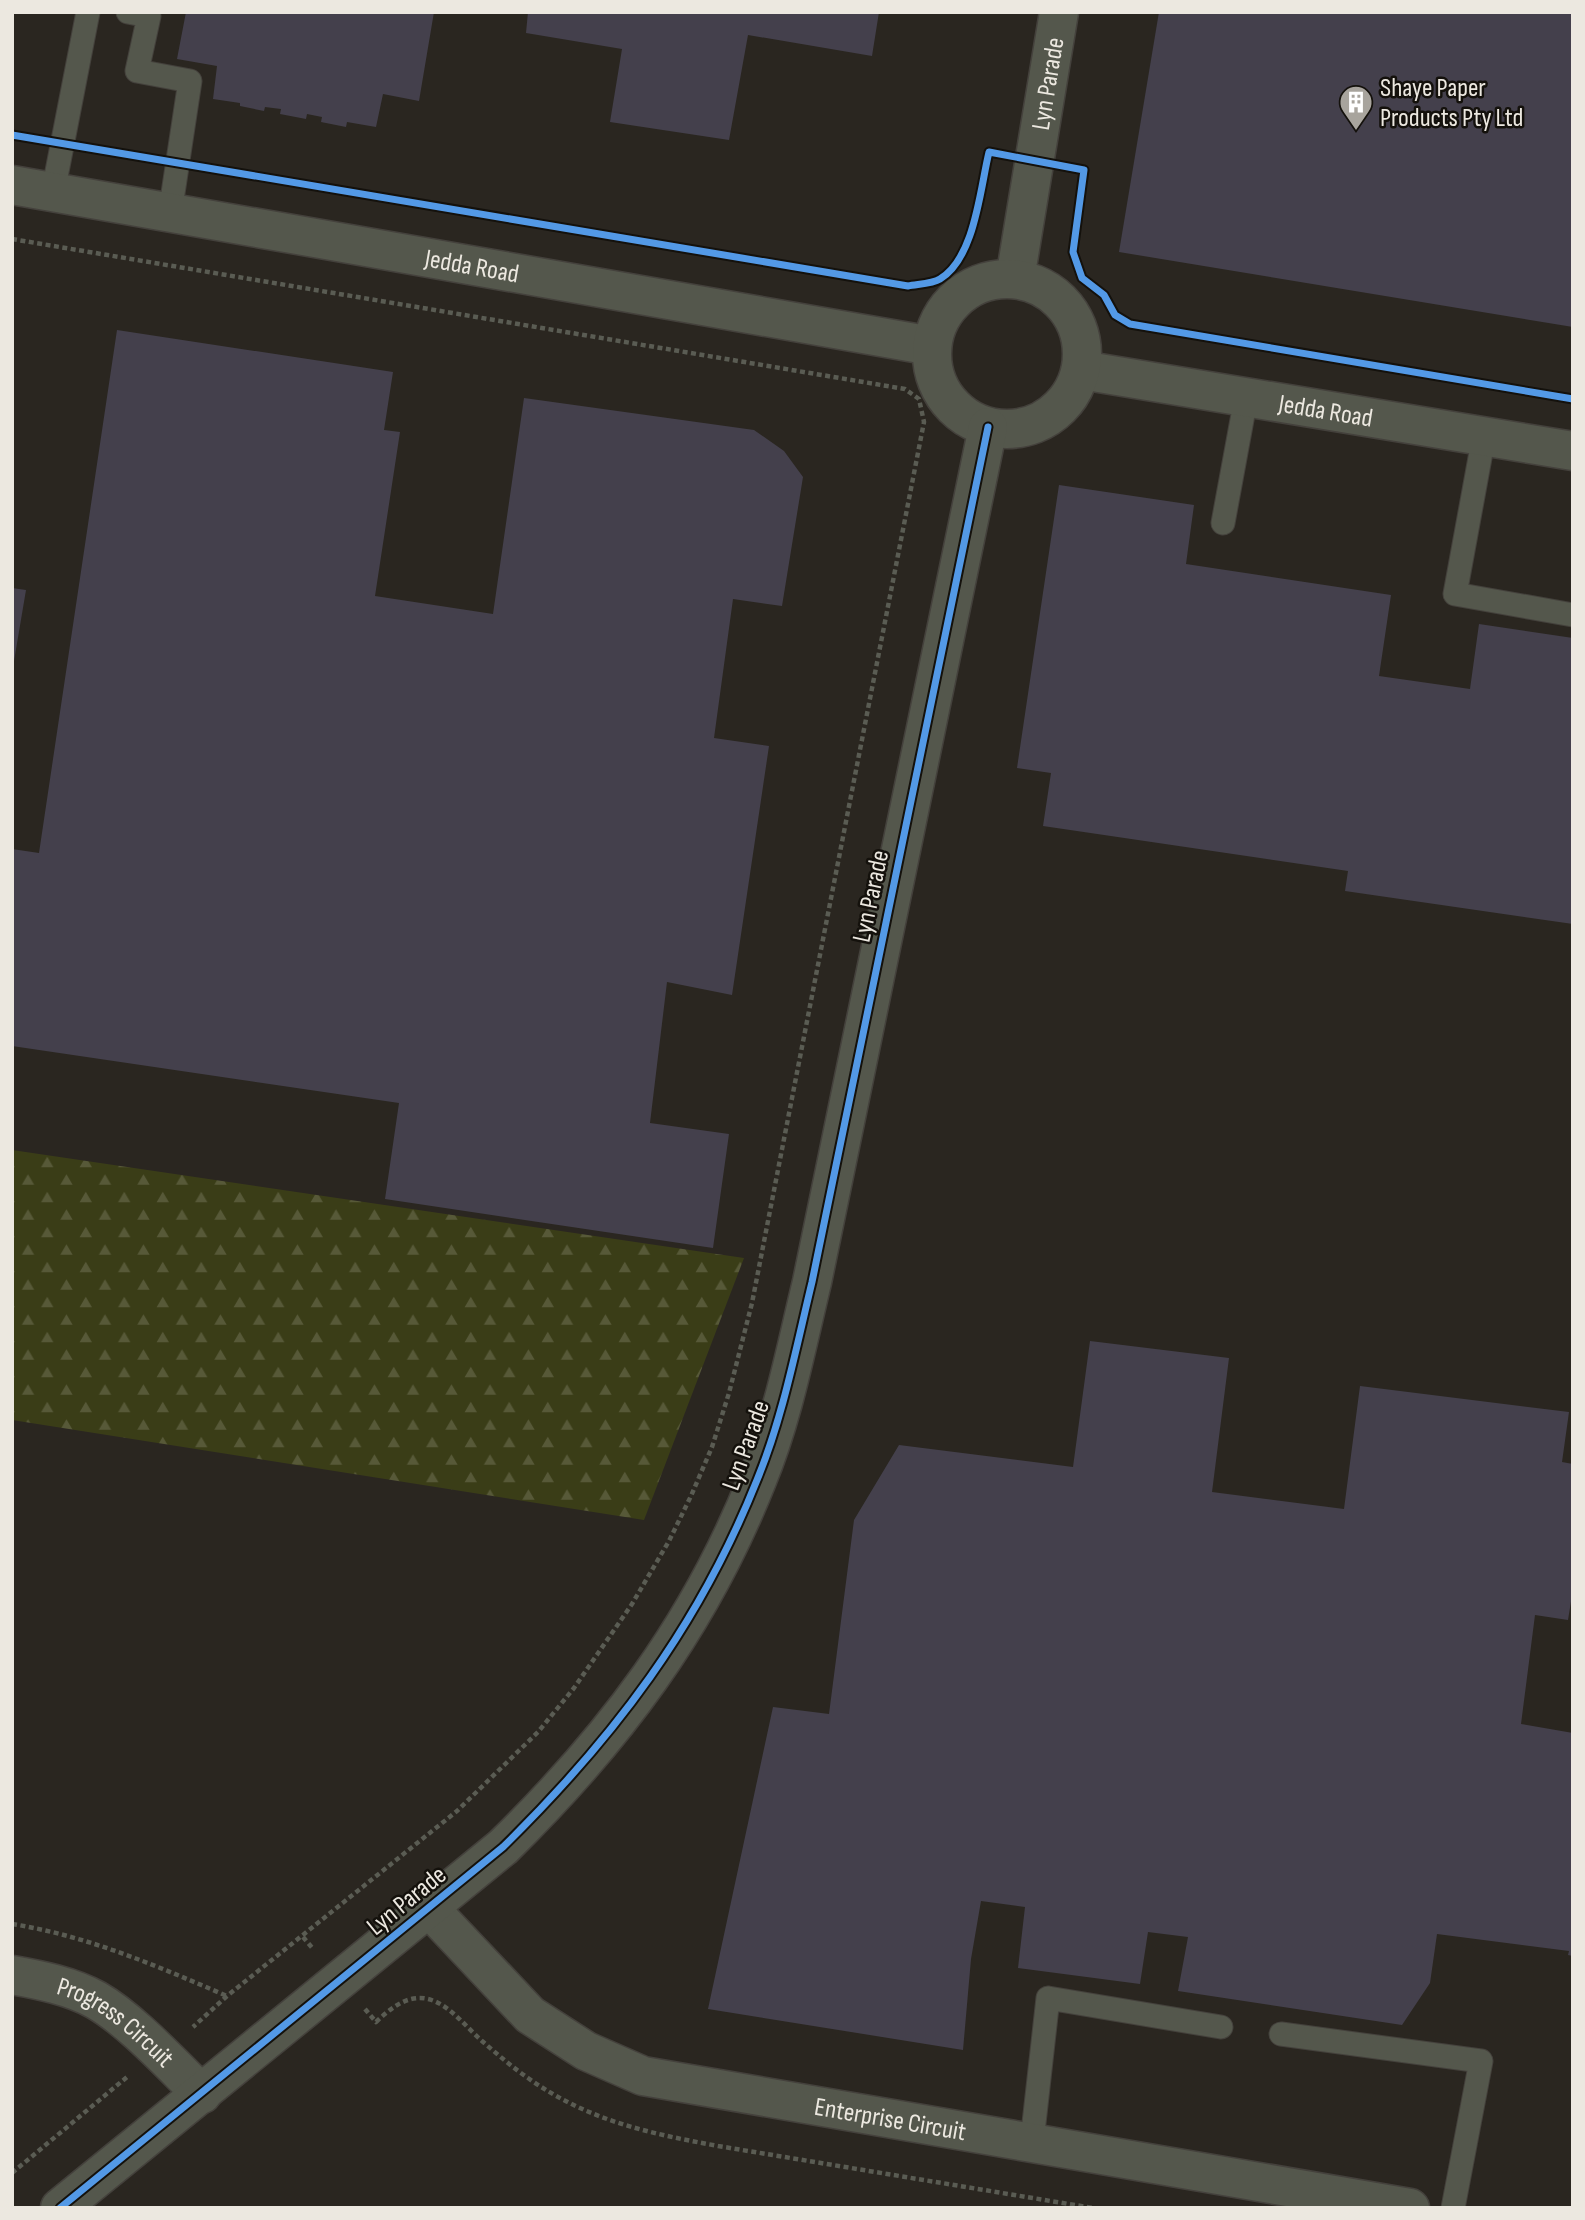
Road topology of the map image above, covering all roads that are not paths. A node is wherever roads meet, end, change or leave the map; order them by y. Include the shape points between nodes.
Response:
1 (88, 12) edge
2 (128, 12) edge
3 (1059, 12) edge
4 (12, 185) edge
5 (53, 192) junction
6 (170, 213) junction
7 (1015, 279) junction
8 (932, 346) junction
9 (1081, 370) junction
10 (1246, 398) junction
11 (988, 427) junction
12 (1484, 436) junction
13 (1573, 451) edge
14 (1223, 523) dead end
15 (1573, 615) edge
16 (429, 1909) junction
17 (12, 1975) edge
18 (1221, 2027) dead end
19 (1281, 2034) dead end
20 (202, 2094) junction
21 (1032, 2141) junction
22 (60, 2208) edge
23 (1410, 2208) edge
24 (1453, 2208) edge

1 - 5 lane
2 - 6 lane via 149,16 137,71 190,81
3 - 7 street, Lyn Parade
4 - 5 street, Jedda Road
5 - 6 street, Jedda Road
6 - 8 street, Jedda Road
7 - 8 street via 991,280 969,288 950,303
7 - 9 street via 1040,285 1060,300 1075,321 1082,345
8 - 11 street via 932,367 939,387 960,412
9 - 10 street, Jedda Road
9 - 11 street via 1072,393 1056,411 1035,424 1012,429
10 - 12 street, Jedda Road
10 - 14 lane
11 - 16 street, Lyn Parade via 812,1282 787,1389 758,1479 716,1573 667,1656 613,1729 503,1847
12 - 13 street, Jedda Road
12 - 15 lane via 1455,594
16 - 20 street, Lyn Parade
16 - 21 street, Enterprise Circuit via 530,2015 586,2051 643,2076
17 - 20 street, Progress Circuit via 60,1985 96,2000
18 - 21 lane via 1048,1998
19 - 24 lane via 1482,2061
20 - 22 street, Lyn Parade
21 - 23 street, Enterprise Circuit

